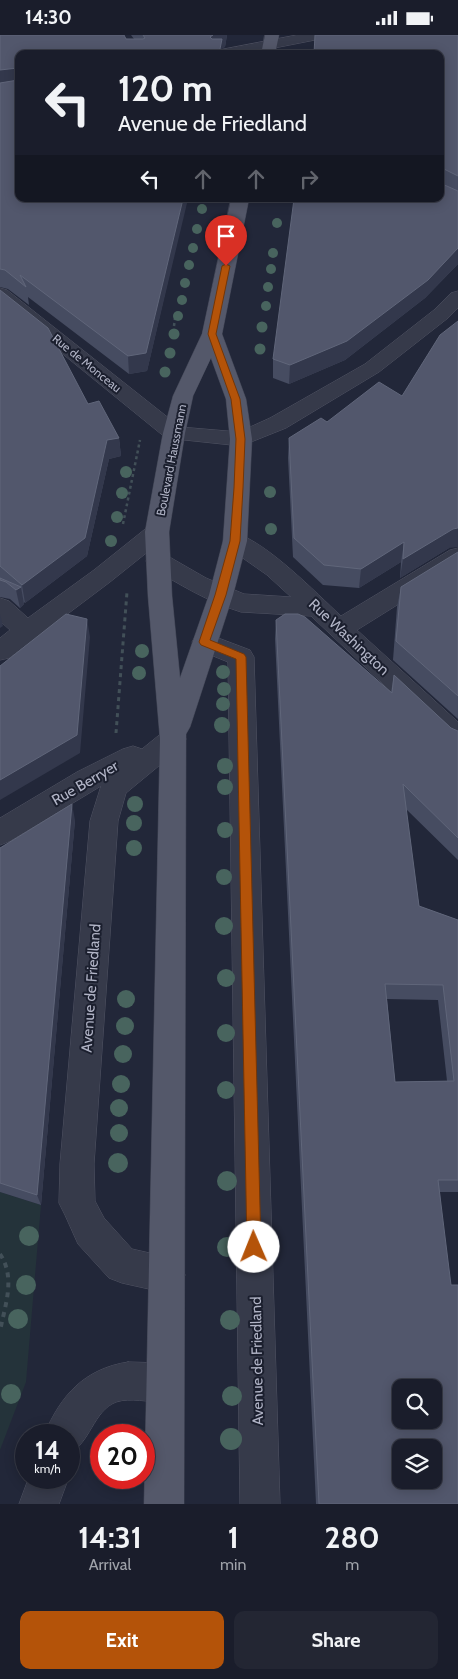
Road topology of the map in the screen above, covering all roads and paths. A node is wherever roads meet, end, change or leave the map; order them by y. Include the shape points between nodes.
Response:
1 (320, 35) edge
2 (270, 44) edge
3 (239, 50) edge
4 (239, 202) edge
5 (0, 294) edge
6 (458, 297) edge
7 (175, 318) dead end
8 (174, 325) dead end
9 (212, 334) junction
10 (174, 433) junction
11 (241, 439) junction
12 (136, 455) dead end
13 (121, 531) dead end
14 (156, 532) junction
15 (235, 541) junction
16 (458, 556) edge
17 (158, 561) junction
18 (127, 590) dead end
19 (220, 595) junction
20 (0, 607) edge
21 (318, 608) junction
22 (339, 629) junction
23 (27, 631) junction
24 (205, 642) junction
25 (0, 651) edge
26 (173, 739) junction
27 (458, 739) edge
28 (116, 741) dead end
29 (0, 833) edge
30 (0, 1254) edge
31 (167, 1275) junction
32 (0, 1331) edge
33 (164, 1382) junction
34 (71, 1424) edge
35 (45, 1489) edge
36 (39, 1504) edge
37 (164, 1504) edge
38 (260, 1504) edge

1 - 2 street
2 - 3 street
4 - 9 main road, Boulevard Haussmann
5 - 10 street, Rue de Monceau
6 - 11 street via 372,368 278,423
7 - 8 path
9 - 10 main road, Boulevard Haussmann via 186,388
9 - 11 main road via 236,399
10 - 11 street
10 - 14 main road, Boulevard Haussmann
11 - 15 main road
12 - 13 path
14 - 17 main road, Boulevard Haussmann
14 - 23 street
15 - 19 main road
15 - 21 street, Rue Washington via 275,569
16 - 22 street
17 - 19 street
17 - 26 main road
18 - 28 path
19 - 21 street via 241,603
19 - 24 main road
20 - 23 street
21 - 22 street, Rue Washington
22 - 27 street, Rue Washington
23 - 25 street
24 - 26 main road
24 - 38 street, Avenue de Friedland via 241,657
26 - 29 street, Rue Berryer via 116,764
26 - 31 main road
26 - 31 street, Avenue de Friedland via 114,787 106,811 77,1203 91,1231 122,1265
30 - 32 path via 5,1259 9,1274
31 - 33 main road
33 - 34 street via 137,1380 109,1384 86,1400
33 - 37 main road
35 - 36 street

